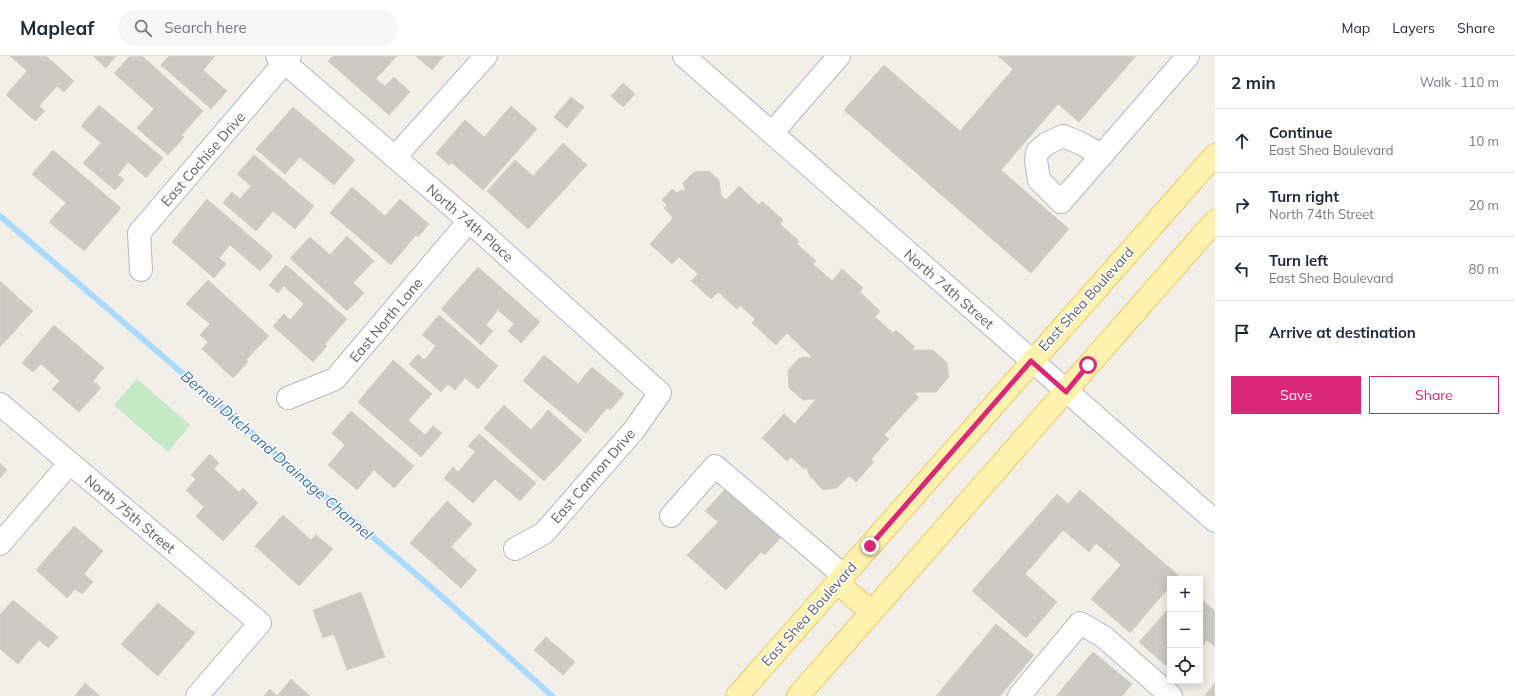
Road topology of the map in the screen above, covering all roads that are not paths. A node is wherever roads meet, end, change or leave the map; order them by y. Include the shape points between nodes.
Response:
1 (486, 56) edge
2 (684, 56) edge
3 (839, 56) edge
4 (1188, 56) edge
5 (284, 58) edge
6 (772, 134) junction
7 (1100, 155) dead end
8 (1215, 155) edge
9 (395, 157) junction
10 (469, 221) junction
11 (1215, 221) edge
12 (141, 270) dead end
13 (1031, 361) junction
14 (1066, 392) junction
15 (660, 393) joint
16 (288, 398) dead end
17 (0, 404) edge
18 (69, 464) junction
19 (671, 516) dead end
20 (1215, 521) edge
21 (0, 544) edge
22 (515, 549) dead end
23 (841, 579) junction
24 (871, 612) junction
25 (197, 696) edge
26 (737, 696) edge
27 (798, 696) edge
28 (1019, 696) edge
29 (1171, 696) edge

1 - 9 street
2 - 6 street, North 74th Street
3 - 6 street
4 - 7 street
5 - 9 street, North 74th Place
5 - 12 street, East Cochise Drive via 139,233
6 - 13 street, North 74th Street
8 - 13 main road, East Shea Boulevard
9 - 10 street, North 74th Place
10 - 15 street, North 74th Place
10 - 16 street, East North Lane via 335,379
11 - 14 main road
13 - 14 street, North 74th Street
13 - 23 main road, East Shea Boulevard
14 - 20 street, North 74th Street
14 - 24 main road
15 - 22 street, East Cannon Drive via 634,430 544,533
17 - 18 street, North 75th Street
18 - 21 street
18 - 25 street, North 75th Street via 260,623
19 - 23 street via 714,466
23 - 24 main road
23 - 26 main road, East Shea Boulevard
24 - 27 main road
28 - 29 street via 1080,623 1104,637

